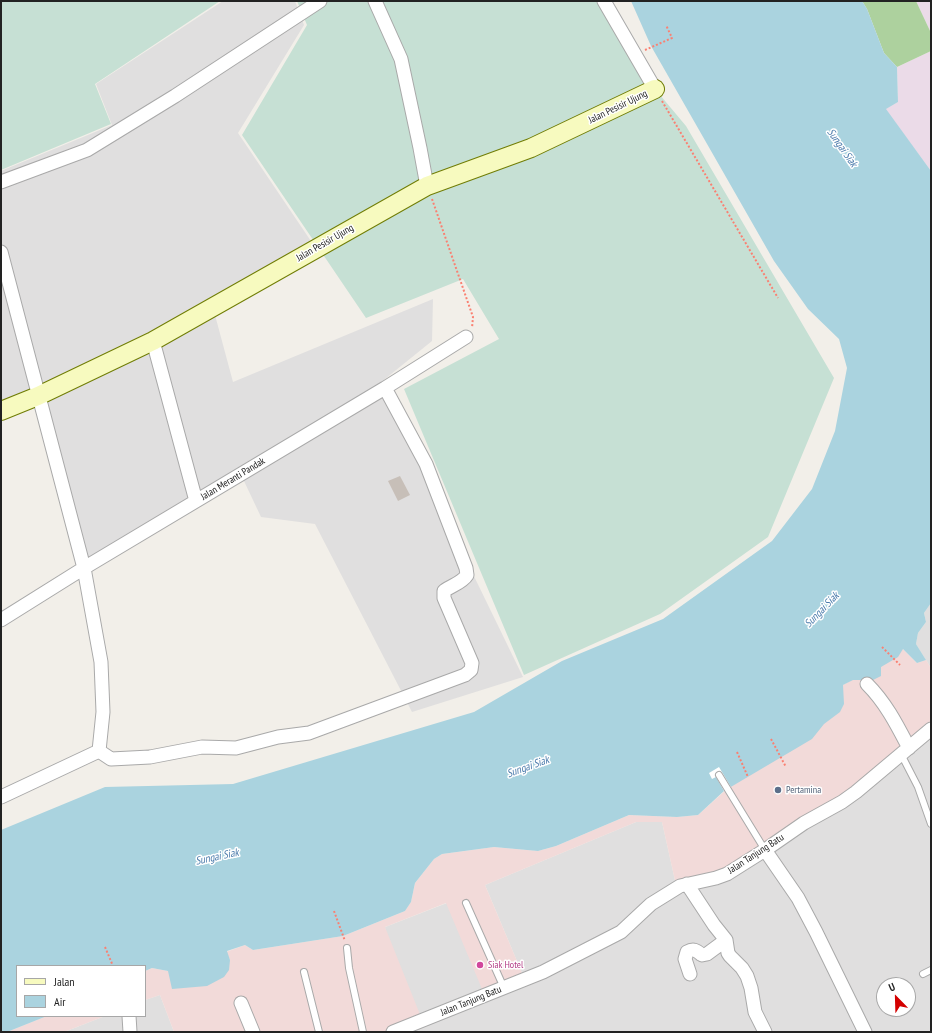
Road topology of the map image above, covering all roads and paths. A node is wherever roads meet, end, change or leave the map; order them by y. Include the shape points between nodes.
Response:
1 (320, 1) edge
2 (376, 1) edge
3 (604, 1) edge
4 (666, 26) dead end
5 (651, 47) dead end
6 (655, 89) junction
7 (1, 182) edge
8 (427, 186) junction
9 (1, 252) edge
10 (778, 298) dead end
11 (466, 337) joint
12 (153, 341) junction
13 (385, 388) junction
14 (38, 396) junction
15 (1, 411) edge
16 (196, 501) junction
17 (84, 568) junction
18 (1, 620) edge
19 (882, 647) dead end
20 (900, 664) dead end
21 (868, 684) dead end
22 (931, 729) edge
23 (771, 739) dead end
24 (99, 751) junction
25 (905, 751) junction
26 (737, 752) dead end
27 (786, 767) dead end
28 (719, 775) dead end
29 (748, 777) dead end
30 (1, 797) edge
31 (931, 824) edge
32 (765, 850) junction
33 (687, 884) junction
34 (466, 903) dead end
35 (334, 911) dead end
36 (726, 940) junction
37 (105, 947) dead end
38 (347, 948) joint
39 (113, 965) edge
40 (931, 970) edge
41 (304, 972) dead end
42 (690, 974) dead end
43 (923, 974) dead end
44 (504, 988) junction
45 (241, 1003) dead end
46 (129, 1017) edge
47 (130, 1032) edge
48 (252, 1032) edge
49 (319, 1032) edge
50 (363, 1032) edge
51 (393, 1032) edge
52 (765, 1032) edge
53 (865, 1032) edge

1 - 7 street via 176,96 87,150
2 - 8 street via 401,59
3 - 6 street
4 - 5 path via 672,38
6 - 8 street, Jalan Pesisir Ujung via 531,148
6 - 10 path
8 - 11 path via 473,318 472,329
8 - 12 street, Jalan Pesisir Ujung
9 - 14 street
11 - 13 street, Jalan Meranti Pandak
12 - 14 street, Jalan Pesisir Ujung
12 - 16 street
13 - 16 street, Jalan Meranti Pandak
13 - 24 street via 426,464 466,568 467,575 464,580 444,591 444,598 472,663 471,670 465,675 309,733 278,737 236,748 202,747 150,757 111,759
14 - 15 street, Jalan Pesisir Ujung
14 - 17 street
16 - 17 street, Jalan Meranti Pandak
17 - 18 street, Jalan Meranti Pandak
17 - 24 street via 101,662 104,712
19 - 20 path
21 - 25 street via 880,696 890,713
22 - 25 street, Jalan Tanjung Batu
23 - 27 path
24 - 30 street
25 - 31 lane
25 - 32 street, Jalan Tanjung Batu via 842,802 804,823
26 - 29 path
28 - 32 lane
32 - 33 street, Jalan Tanjung Batu via 727,874
32 - 53 street via 798,898
33 - 36 street
33 - 44 street, Jalan Tanjung Batu via 651,904 621,932 543,972
34 - 44 lane
35 - 38 path
36 - 42 street via 707,954 702,955 693,950 687,952 685,959
36 - 52 street via 728,953 747,976 755,1012
37 - 39 path
38 - 50 lane
40 - 43 lane
41 - 49 lane
44 - 51 street, Jalan Tanjung Batu
45 - 48 street
46 - 47 street

